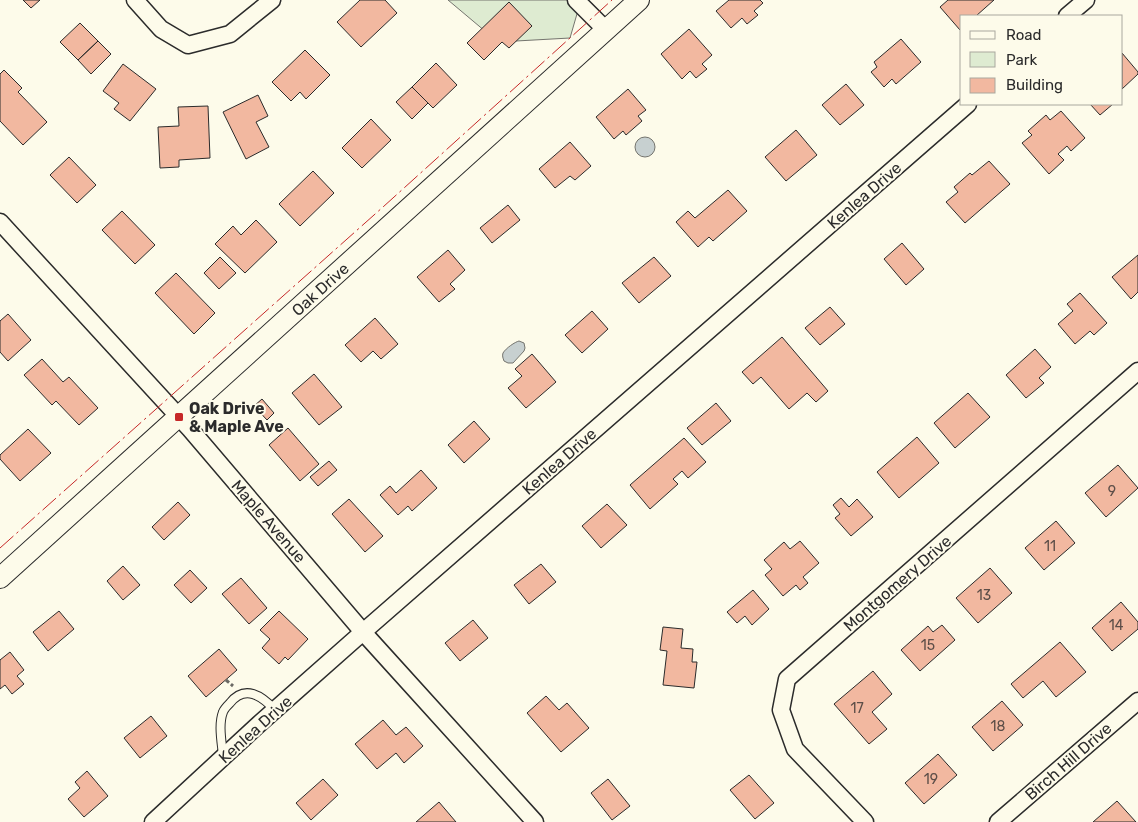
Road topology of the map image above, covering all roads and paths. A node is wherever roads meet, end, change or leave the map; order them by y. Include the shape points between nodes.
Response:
1 (135, 0) edge
2 (272, 0) edge
3 (576, 0) edge
4 (639, 0) edge
5 (1086, 0) edge
6 (1069, 15) edge
7 (606, 30) junction
8 (967, 105) edge
9 (0, 222) edge
10 (1138, 372) edge
11 (179, 417) junction
12 (0, 578) edge
13 (364, 632) junction
14 (1138, 700) edge
15 (275, 710) junction
16 (223, 758) junction
17 (153, 822) edge
18 (535, 822) edge
19 (865, 822) edge
20 (998, 822) edge

1 - 2 street via 161,29 188,45 230,34
3 - 7 street
4 - 7 street, Oak Drive
5 - 6 street
7 - 11 street, Oak Drive
8 - 13 street, Kenlea Drive
9 - 11 street, Maple Avenue
10 - 19 street, Montgomery Drive via 787,679 780,710 795,749
11 - 12 street, Oak Drive
11 - 13 street, Maple Avenue
13 - 15 street, Kenlea Drive
13 - 18 street, Maple Avenue
14 - 20 street, Birch Hill Drive
15 - 16 street, Kenlea Drive
15 - 16 lane via 253,693 240,694 231,700 223,712 221,725
16 - 17 street, Kenlea Drive

